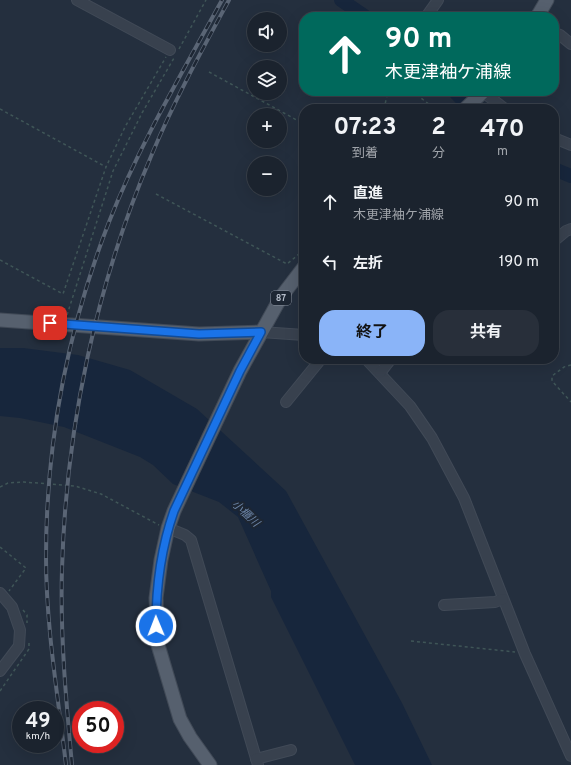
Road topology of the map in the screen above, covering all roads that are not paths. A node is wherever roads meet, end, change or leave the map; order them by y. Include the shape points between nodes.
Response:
1 (77, 0) edge
2 (438, 0) edge
3 (547, 0) edge
4 (430, 12) edge
5 (540, 12) edge
6 (559, 35) edge
7 (571, 44) edge
8 (175, 52) road end
9 (479, 96) edge
10 (486, 96) edge
11 (470, 104) edge
12 (498, 104) edge
13 (559, 140) edge
14 (571, 146) edge
15 (571, 229) edge
16 (559, 237) edge
17 (299, 274) edge
18 (0, 320) edge
19 (261, 332) junction
20 (299, 335) edge
21 (317, 364) edge
22 (371, 364) edge
23 (387, 364) edge
24 (380, 373) junction
25 (286, 402) dead end
26 (168, 528) junction
27 (0, 593) edge
28 (503, 599) junction
29 (444, 605) dead end
30 (1, 668) edge
31 (291, 750) dead end
32 (571, 756) edge
33 (257, 762) edge
34 (210, 765) edge

1 - 8 street
2 - 4 street
3 - 5 main road
6 - 7 street
9 - 11 main road
10 - 12 street
13 - 14 street
15 - 16 street
17 - 19 main road, 87
18 - 19 main road via 199,334
19 - 20 street
19 - 26 main road via 181,495
21 - 25 street
22 - 24 street
23 - 24 street
24 - 28 street via 410,406 432,438 464,498
26 - 33 street via 191,540
26 - 34 main road via 156,598 158,645 180,719
27 - 30 street via 12,607 20,630 19,646
28 - 29 street via 495,602
28 - 32 street
31 - 33 street

